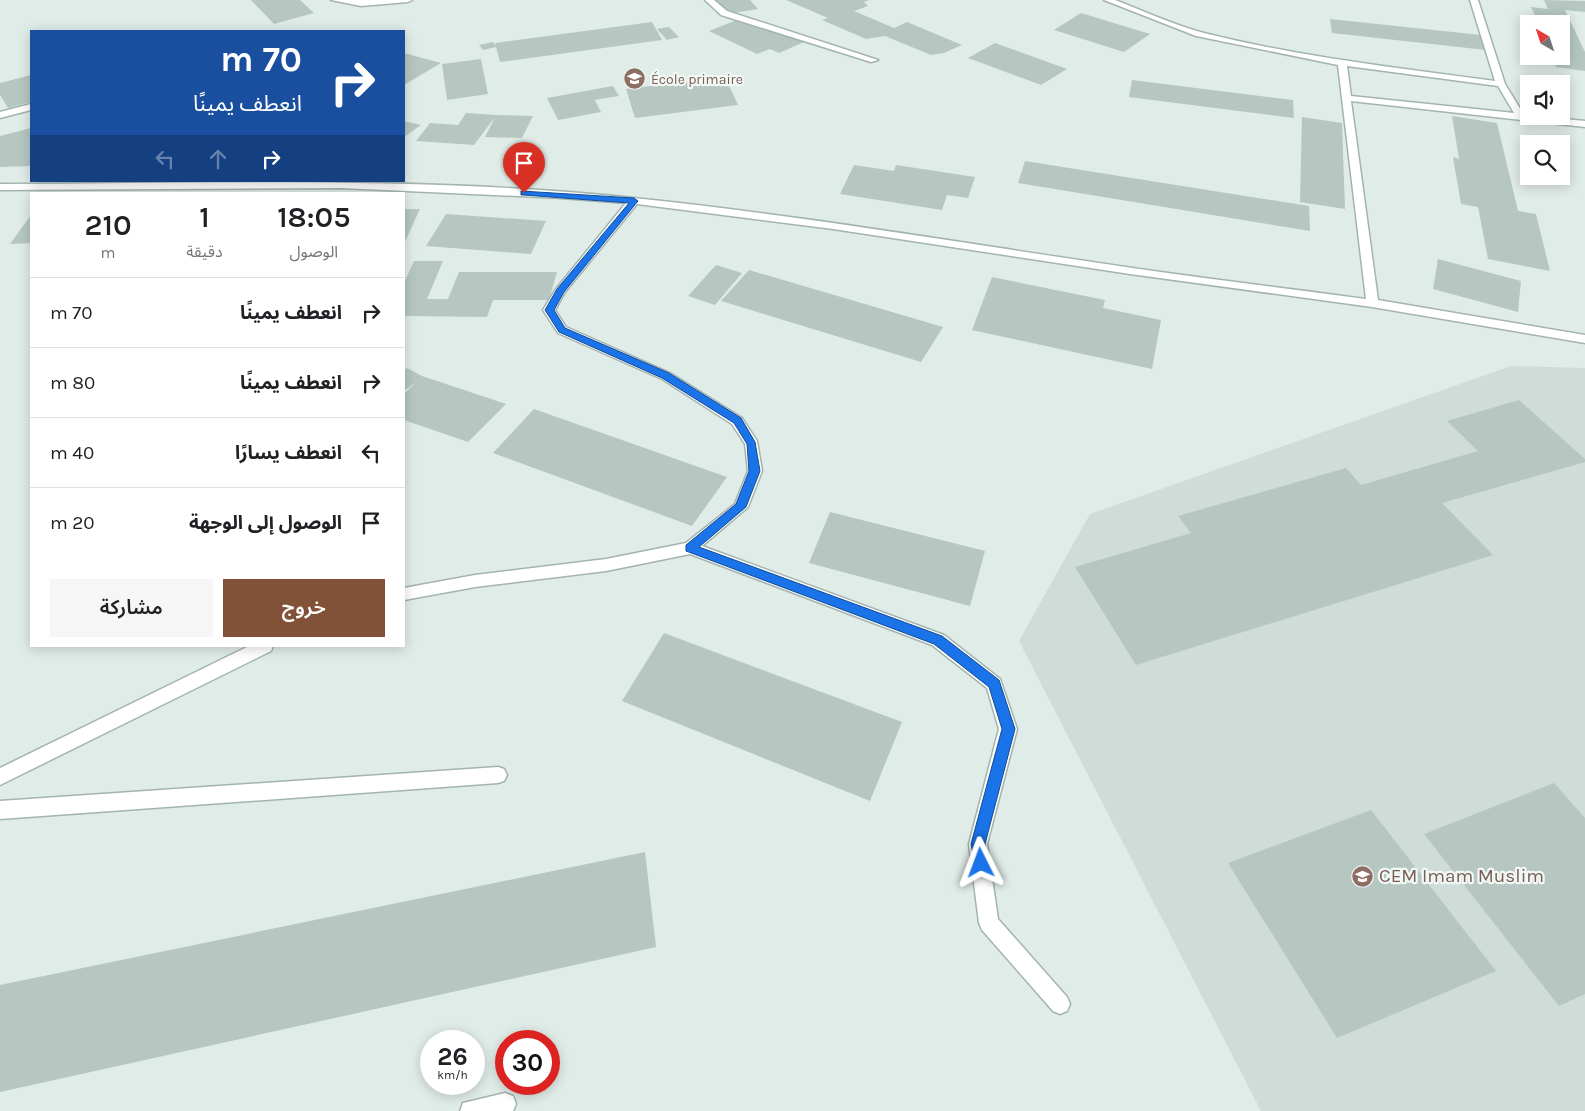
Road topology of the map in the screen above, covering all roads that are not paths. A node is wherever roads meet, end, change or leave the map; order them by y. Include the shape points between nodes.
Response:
1 (337, 0) edge
2 (408, 0) edge
3 (709, 0) edge
4 (1108, 0) edge
5 (1474, 0) edge
6 (874, 60) dead end
7 (1342, 63) junction
8 (1501, 84) junction
9 (1347, 98) junction
10 (30, 107) edge
11 (0, 115) edge
12 (1520, 115) edge
13 (1520, 117) edge
14 (1570, 122) edge
15 (1585, 124) edge
16 (0, 187) edge
17 (634, 201) junction
18 (1372, 303) junction
19 (1585, 339) edge
20 (690, 548) junction
21 (405, 594) edge
22 (263, 647) edge
23 (498, 775) dead end
24 (0, 777) edge
25 (0, 810) edge
26 (1060, 1004) dead end
27 (505, 1104) dead end
28 (471, 1111) edge

1 - 2 street via 361,4
3 - 6 street via 724,13
4 - 7 street via 1199,34
5 - 8 street
7 - 8 street
7 - 9 street
8 - 12 street
9 - 13 street
9 - 18 street
10 - 11 street
14 - 15 street
16 - 17 street via 341,185 561,194
17 - 18 street
17 - 20 street via 560,291 549,310 562,330 666,376 737,421 752,444 755,471 741,507
18 - 19 street
20 - 21 street via 606,565 475,581
20 - 26 street via 938,640 994,684 1008,729 978,844 989,923
22 - 24 street
23 - 25 street
27 - 28 street

